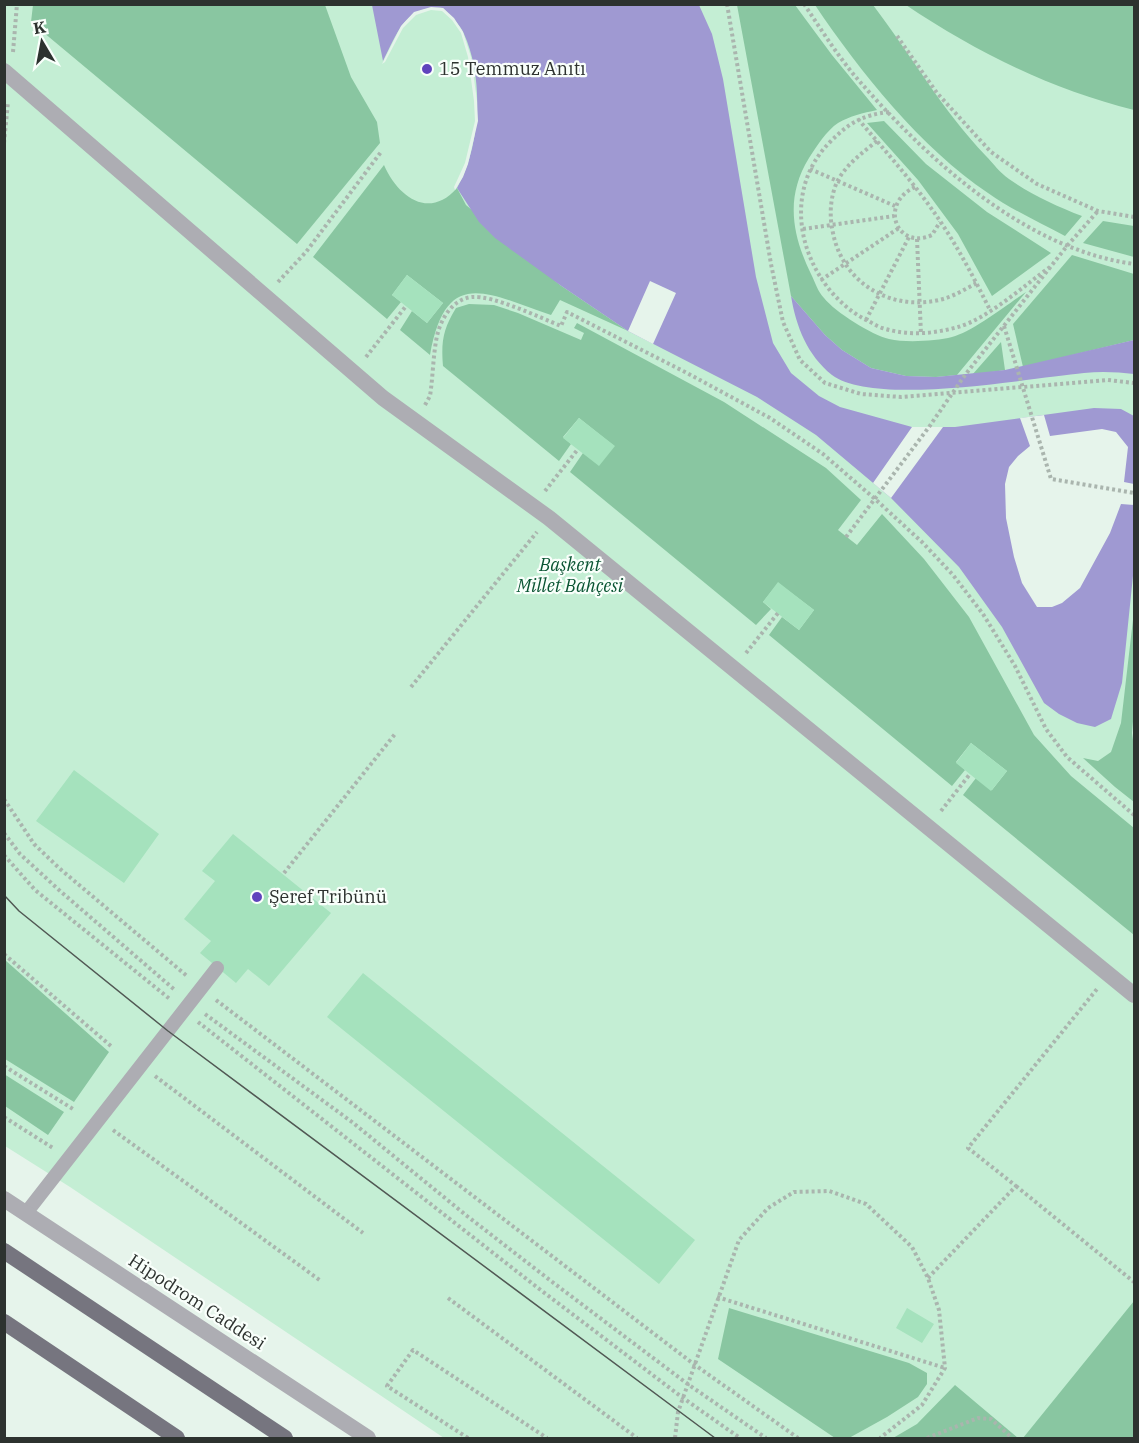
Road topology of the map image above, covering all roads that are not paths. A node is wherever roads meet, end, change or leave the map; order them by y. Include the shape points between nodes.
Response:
1 (4, 71) edge
2 (218, 968) dead end
3 (1134, 995) edge
4 (4, 1199) edge
5 (26, 1213) junction
6 (4, 1251) edge
7 (4, 1322) edge
8 (177, 1438) edge
9 (285, 1438) edge
10 (368, 1438) edge

1 - 3 street via 383,398 549,518
2 - 5 lane
4 - 5 street, Hipodrom Caddesi
5 - 10 street, Hipodrom Caddesi
6 - 9 main road
7 - 8 main road

